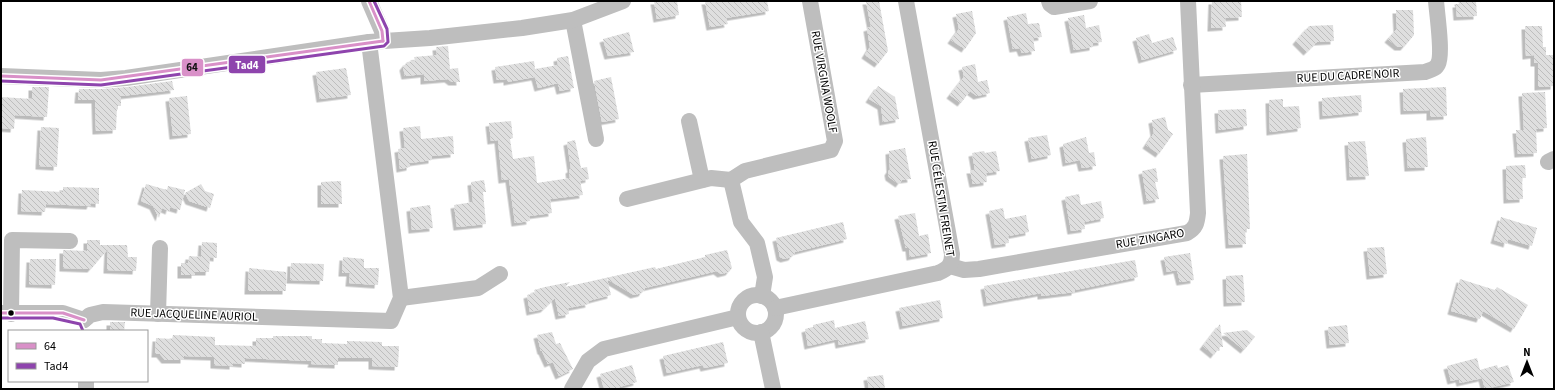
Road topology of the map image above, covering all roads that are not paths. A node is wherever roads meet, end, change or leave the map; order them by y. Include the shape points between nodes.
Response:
1 (369, 1) edge
2 (623, 1) edge
3 (810, 1) edge
4 (906, 1) edge
5 (1049, 1) edge
6 (1090, 1) edge
7 (1188, 1) edge
8 (1436, 1) edge
9 (573, 20) junction
10 (376, 41) junction
11 (1, 76) edge
12 (1191, 85) junction
13 (689, 121) dead end
14 (596, 139) dead end
15 (702, 180) junction
16 (731, 180) junction
17 (627, 200) dead end
18 (70, 241) dead end
19 (160, 248) dead end
20 (950, 266) junction
21 (500, 274) dead end
22 (762, 296) junction
23 (401, 298) junction
24 (775, 308) junction
25 (6, 314) edge
26 (158, 314) junction
27 (738, 317) junction
28 (86, 325) edge
29 (761, 332) junction
30 (572, 389) edge
31 (773, 389) edge

1 - 10 street via 382,31
2 - 9 street
3 - 16 street, RUE VIRGINA WOOLF via 835,141 831,150 744,171
4 - 20 street, RUE CÉLESTIN FREINET via 952,254
5 - 6 street via 1054,7
7 - 12 street, RUE ZINGARO
8 - 12 street, RUE DU CADRE NOIR via 1440,55 1438,64 1425,72
9 - 10 street via 430,38
9 - 14 street
10 - 11 street via 114,79
10 - 23 street
12 - 20 street, RUE ZINGARO via 1198,213 1197,222 1188,233 979,269 964,270
13 - 15 street
15 - 16 street
15 - 17 street
16 - 22 street via 741,222 757,243 765,277
18 - 25 street via 12,240
19 - 26 street
20 - 24 street, RUE CÉLESTIN FREINET via 938,274
21 - 23 street via 478,288
22 - 24 street via 772,302
22 - 27 street via 750,296 744,300 740,305
23 - 26 street, RUE JACQUELINE AURIOL via 391,321
24 - 29 street via 772,326
25 - 28 street, RUE JACQUELINE AURIOL via 63,313
26 - 28 street, RUE JACQUELINE AURIOL via 103,312 90,315
27 - 29 street via 746,329
27 - 30 street via 604,349 588,361
29 - 31 street

